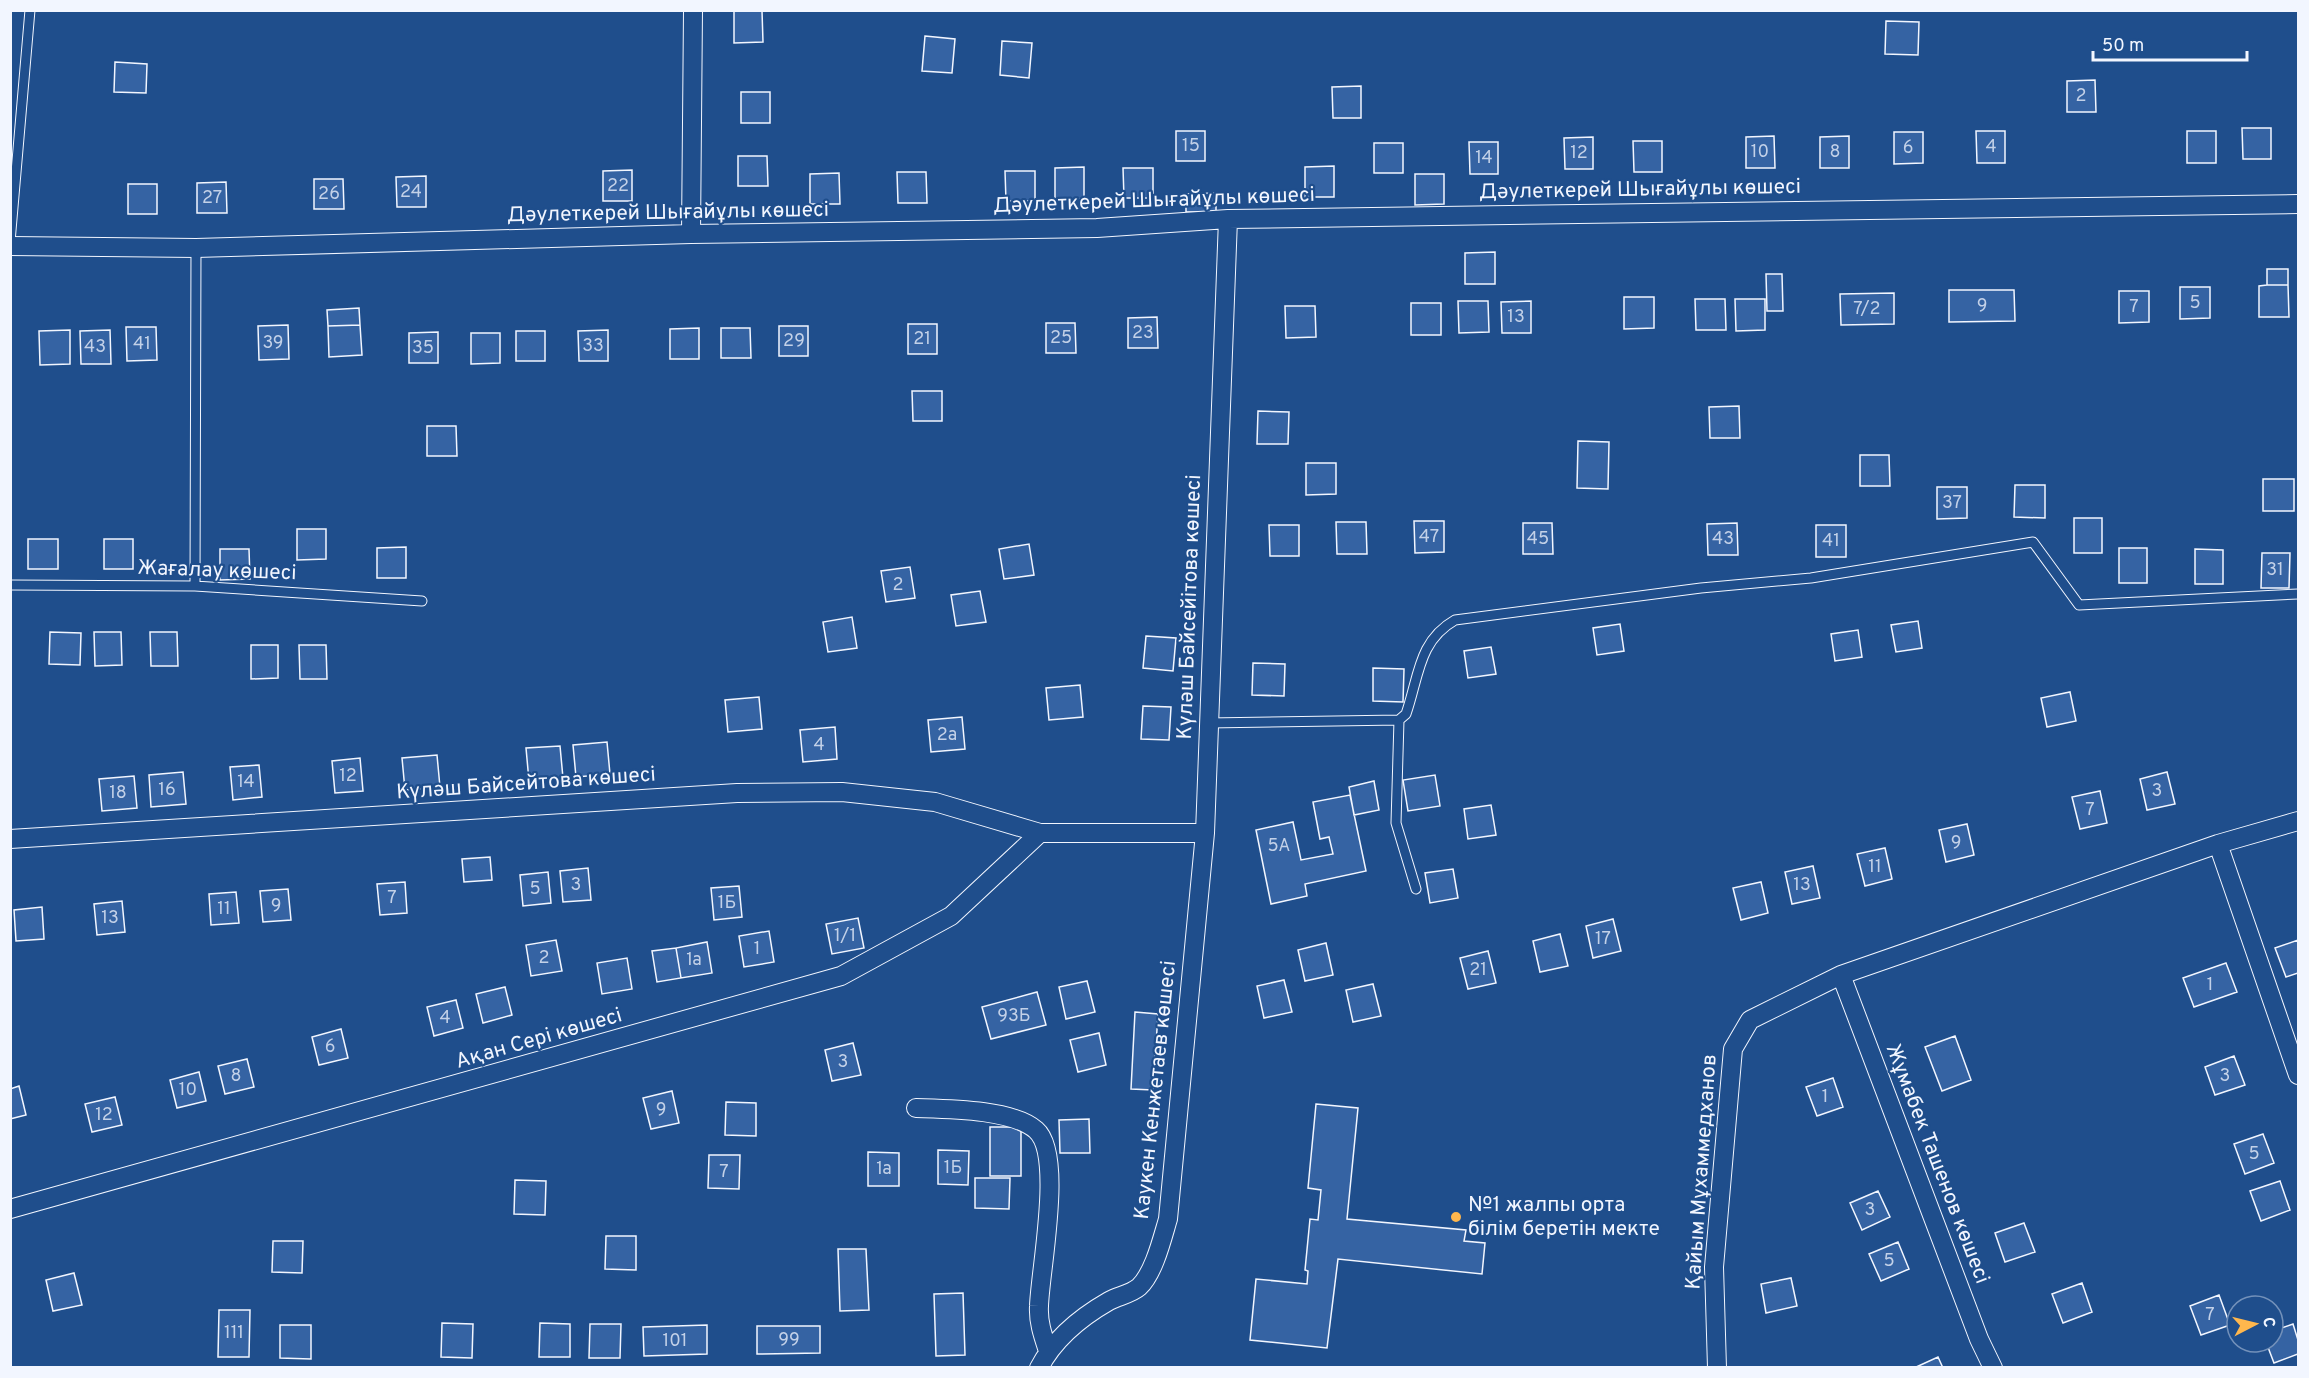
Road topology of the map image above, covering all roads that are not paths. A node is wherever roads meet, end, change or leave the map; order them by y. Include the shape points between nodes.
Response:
1 (30, 10) edge
2 (693, 10) edge
3 (2298, 204) edge
4 (1228, 219) junction
5 (691, 234) junction
6 (10, 244) edge
7 (196, 248) junction
8 (10, 585) edge
9 (195, 586) junction
10 (2298, 594) edge
11 (422, 601) dead end
12 (1399, 720) junction
13 (1208, 723) junction
14 (2298, 821) edge
15 (1040, 833) junction
16 (1205, 833) junction
17 (10, 839) edge
18 (2218, 844) junction
19 (1416, 889) dead end
20 (1841, 975) junction
21 (2298, 1075) edge
22 (916, 1108) dead end
23 (10, 1209) edge
24 (1048, 1351) junction
25 (1040, 1368) edge
26 (1717, 1368) edge
27 (1993, 1368) edge

1 - 6 lane
2 - 5 street
3 - 4 street, Дәулеткерей Шығайұлы көшесі
4 - 5 street, Дәулеткерей Шығайұлы көшесі via 1097,228
4 - 13 street, Күләш Байсейітова көшесі
5 - 7 street, Дәулеткерей Шығайұлы көшесі
6 - 7 street, Дәулеткерей Шығайұлы көшесі
7 - 9 lane
8 - 9 lane, Жағалау көшесі
9 - 11 lane, Жағалау көшесі
10 - 12 lane via 2079,605 2033,542 1811,578 1496,614 1455,620 1439,629 1422,656 1406,714
12 - 13 lane
12 - 19 lane via 1396,823
13 - 16 street, Күләш Байсейітова көшесі
14 - 18 street
15 - 16 street
15 - 17 street, Күләш Байсейтова көшесі via 934,802 842,792 761,793
15 - 23 street, Ақан Сері көшесі via 951,916 841,976
16 - 24 street, Каукен Кенжетаев көшесі via 1168,1219 1155,1259 1138,1287 1072,1327
18 - 20 street
18 - 21 street
20 - 26 street, Қайым Мұхаммедханов via 1750,1020 1733,1049 1714,1267
20 - 27 street, Жұмабек Ташенов көшесі
22 - 24 street via 985,1112 1027,1125 1042,1136 1050,1186 1039,1306
24 - 25 street, Каукен Кенжетаев көшесі

